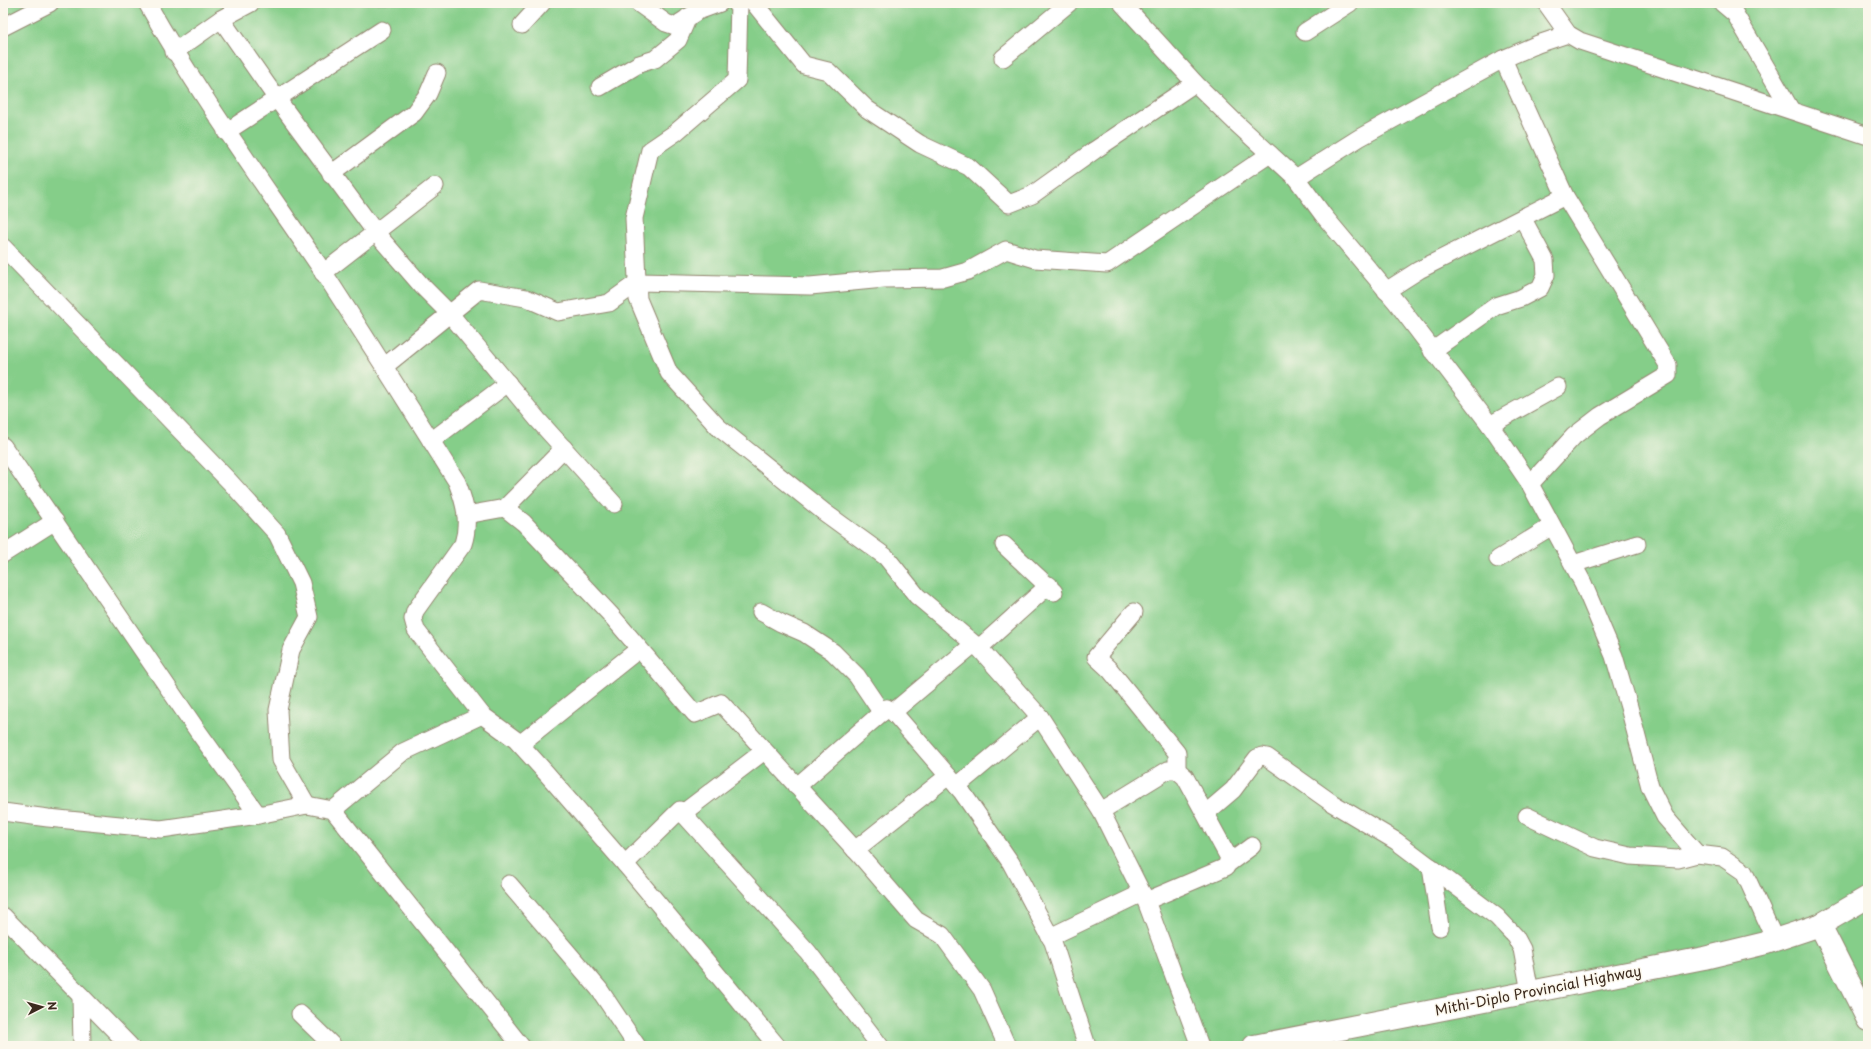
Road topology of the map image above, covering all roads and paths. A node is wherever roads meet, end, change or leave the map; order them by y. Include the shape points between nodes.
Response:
1 (50, 3) edge
2 (147, 3) edge
3 (251, 3) edge
4 (542, 3) edge
5 (638, 3) edge
6 (720, 3) edge
7 (739, 3) edge
8 (754, 3) edge
9 (1068, 3) edge
10 (1122, 3) edge
11 (1350, 3) edge
12 (1546, 3) edge
13 (1722, 3) edge
14 (688, 17) junction
15 (222, 19) junction
16 (522, 25) dead end
17 (3, 27) edge
18 (382, 30) dead end
19 (1306, 32) dead end
20 (1568, 34) junction
21 (174, 52) junction
22 (1003, 58) dead end
23 (1503, 59) junction
24 (437, 73) dead end
25 (1195, 82) junction
26 (600, 87) dead end
27 (277, 99) junction
28 (1791, 110) junction
29 (226, 132) junction
30 (1868, 136) edge
31 (1270, 154) junction
32 (331, 174) junction
33 (1296, 178) junction
34 (435, 186) dead end
35 (1564, 196) junction
36 (1523, 219) junction
37 (376, 233) junction
38 (3, 247) edge
39 (323, 273) junction
40 (638, 282) junction
41 (1386, 292) junction
42 (450, 314) junction
43 (1432, 351) junction
44 (385, 366) junction
45 (508, 383) junction
46 (1558, 387) dead end
47 (1490, 425) junction
48 (431, 441) junction
49 (3, 446) edge
50 (564, 448) junction
51 (1530, 484) junction
52 (614, 504) dead end
53 (505, 508) junction
54 (466, 515) junction
55 (55, 522) junction
56 (1552, 526) junction
57 (1637, 544) dead end
58 (1004, 545) dead end
59 (3, 554) edge
60 (1498, 559) dead end
61 (1573, 564) junction
62 (761, 612) dead end
63 (1134, 612) dead end
64 (976, 646) junction
65 (639, 649) junction
66 (888, 712) junction
67 (482, 715) junction
68 (1040, 717) junction
69 (520, 744) junction
70 (764, 751) junction
71 (1176, 770) junction
72 (952, 781) junction
73 (796, 786) junction
74 (307, 805) junction
75 (333, 810) junction
76 (1101, 811) junction
77 (3, 812) edge
78 (683, 813) junction
79 (1206, 813) junction
80 (258, 815) junction
81 (1527, 816) dead end
82 (1252, 846) dead end
83 (855, 850) junction
84 (1697, 854) junction
85 (1229, 863) junction
86 (625, 864) junction
87 (1432, 867) junction
88 (509, 884) dead end
89 (1144, 897) junction
90 (1868, 897) edge
91 (3, 916) edge
92 (1820, 925) junction
93 (1440, 927) dead end
94 (1050, 937) junction
95 (1775, 940) junction
96 (1530, 992) junction
97 (81, 996) junction
98 (300, 1014) dead end
99 (1868, 1020) edge
100 (82, 1046) edge
101 (130, 1046) edge
102 (333, 1046) edge
103 (520, 1046) edge
104 (637, 1046) edge
105 (777, 1046) edge
106 (880, 1046) edge
107 (1007, 1046) edge
108 (1087, 1046) edge
109 (1200, 1046) edge
110 (1254, 1046) edge

1 - 17 street
2 - 21 street
3 - 15 street
4 - 16 street
5 - 14 street via 674,26
6 - 14 street
7 - 40 street via 737,80 675,133 650,150 634,218
8 - 25 street via 804,66 828,71 867,109 920,144 969,167 1009,204 1032,195
9 - 22 street
10 - 25 street
11 - 19 street
12 - 20 street
13 - 28 street via 1735,14
14 - 26 street via 678,40 655,59 639,64
15 - 21 street
15 - 27 street
18 - 27 street
20 - 23 street
20 - 28 street via 1580,41
21 - 29 street
23 - 33 street via 1359,138
23 - 35 street
24 - 32 street via 428,94 414,113
25 - 31 street
27 - 29 street
27 - 32 street
28 - 30 street
29 - 39 street
31 - 33 street
31 - 40 street via 1107,264 1036,259 1006,250 968,271 943,278 884,279 810,286
32 - 37 street
33 - 41 street
34 - 37 street
35 - 36 street
35 - 51 street via 1668,365 1668,376 1600,416 1574,436
36 - 41 street via 1419,270
36 - 43 street via 1545,260 1546,275 1540,288 1521,298 1496,306
37 - 39 street
37 - 42 street
38 - 74 street via 277,534 301,583 309,617 291,650 278,710 280,760
39 - 44 street
40 - 42 street via 609,303 558,312 526,298 479,290
40 - 64 street via 638,299 669,373 718,427 818,508 886,557 917,596
41 - 43 street
42 - 44 street
42 - 45 street
43 - 47 street
44 - 48 street
45 - 48 street
45 - 50 street
46 - 47 street
47 - 51 street
48 - 54 street via 457,482 466,504
49 - 55 street
50 - 52 street
50 - 53 street
51 - 56 street
53 - 54 street
53 - 65 street via 524,523 610,614
54 - 67 street via 467,531 463,544 415,611 413,620 416,630
55 - 59 street
55 - 80 street
56 - 60 street
56 - 61 street
57 - 61 street
58 - 64 street via 1051,589
61 - 84 street via 1614,656 1650,787 1665,817
62 - 66 street via 804,632 833,652
63 - 71 street via 1096,657 1110,670 1177,753
64 - 66 street
64 - 68 street
65 - 69 street
65 - 70 street via 695,714 722,703
66 - 72 street
66 - 73 street
67 - 69 street
67 - 75 street via 403,752
68 - 72 street
68 - 76 street
69 - 86 street
70 - 73 street
70 - 78 street
71 - 76 street via 1168,770
71 - 79 street via 1185,777
72 - 83 street
72 - 94 street via 1011,863
73 - 83 street
74 - 75 street
74 - 80 street
75 - 103 street
76 - 89 street
77 - 80 street via 161,829
78 - 86 street via 680,810
78 - 106 street via 808,952
79 - 85 street via 1229,858
79 - 87 street via 1233,790 1257,758 1262,756 1332,803 1396,841
81 - 84 street via 1595,848 1630,856 1678,859
82 - 85 street
83 - 107 street via 916,920 942,935 982,990
84 - 95 street via 1722,857 1744,872
85 - 89 street via 1226,867
86 - 105 street
87 - 93 street
87 - 96 street via 1497,917 1515,936 1522,949
88 - 104 street via 599,989
89 - 94 street
89 - 109 street
90 - 92 main road, Mithi-Diplo Provincial Highway
91 - 97 street
92 - 95 main road, Mithi-Diplo Provincial Highway
92 - 99 main road
94 - 108 street
95 - 96 main road, Mithi-Diplo Provincial Highway via 1704,958
96 - 110 main road, Mithi-Diplo Provincial Highway
97 - 100 street
97 - 101 street
98 - 102 street

